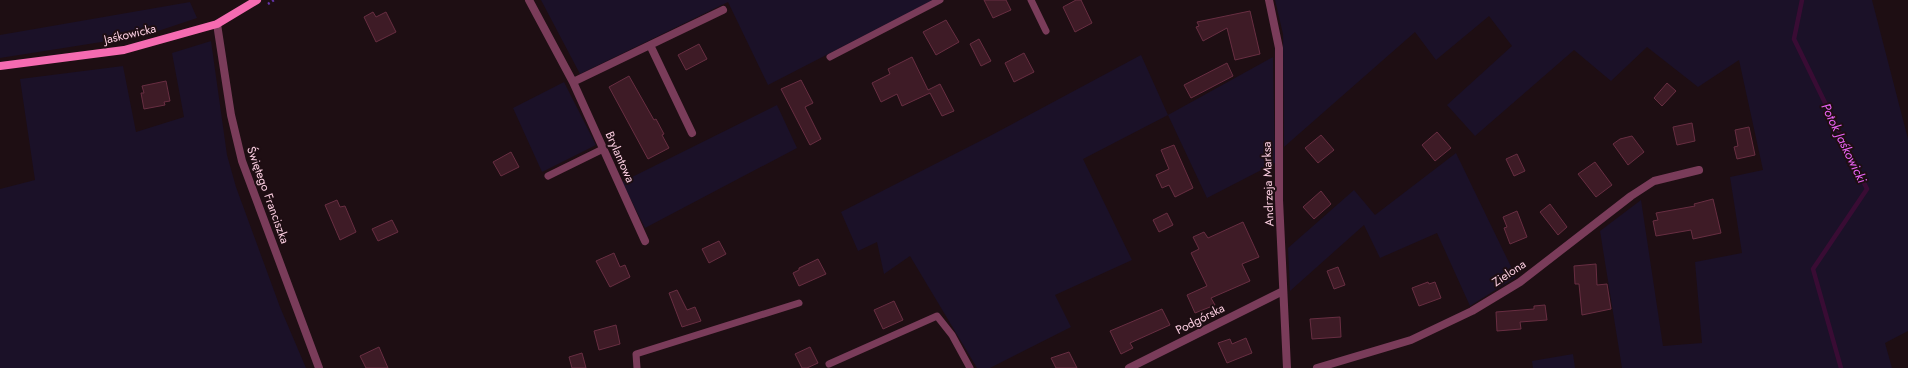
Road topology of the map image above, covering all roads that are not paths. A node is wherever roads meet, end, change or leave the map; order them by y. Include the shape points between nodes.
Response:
1 (257, 0) edge
2 (529, 0) edge
3 (940, 0) edge
4 (1031, 0) edge
5 (1269, 0) edge
6 (723, 10) dead end
7 (217, 24) junction
8 (1046, 31) dead end
9 (650, 45) junction
10 (830, 57) dead end
11 (0, 66) edge
12 (573, 82) junction
13 (692, 133) dead end
14 (603, 149) junction
15 (1699, 170) dead end
16 (548, 176) dead end
17 (645, 241) dead end
18 (1282, 291) junction
19 (799, 303) dead end
20 (829, 364) dead end
21 (319, 368) edge
22 (637, 368) edge
23 (970, 368) edge
24 (1129, 368) edge
25 (1286, 368) edge
26 (1317, 368) edge

1 - 7 street, Jaśkowicka
2 - 12 street, Brylantowa
3 - 10 lane
4 - 8 lane
5 - 18 street, Andrzeja Marksa via 1279,48
6 - 9 street
7 - 11 street, Jaśkowicka via 124,50
7 - 21 street, Świętego Franciszka via 231,115 242,162
9 - 12 street
9 - 13 street
12 - 14 street, Brylantowa
14 - 16 lane
14 - 17 street, Brylantowa
15 - 26 street, Zielona via 1654,181 1520,282 1472,311 1411,340
18 - 24 street, Podgórska
18 - 25 street, Andrzeja Marksa
19 - 22 lane via 636,354
20 - 23 lane via 937,316 952,335

